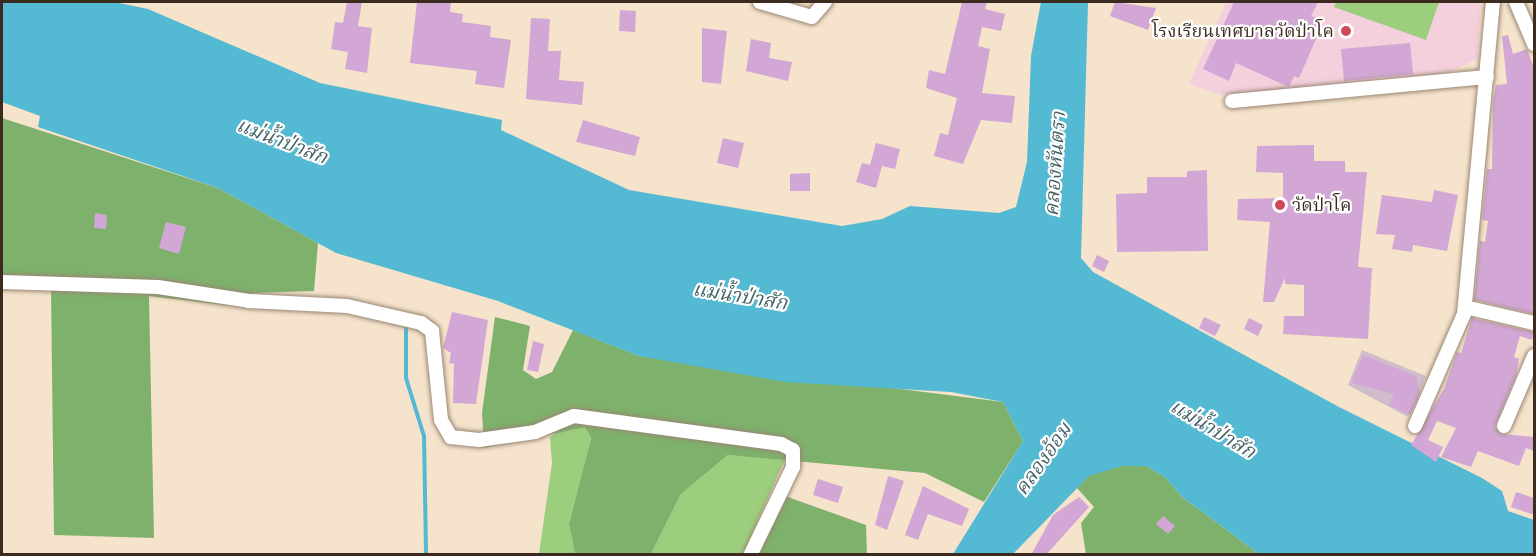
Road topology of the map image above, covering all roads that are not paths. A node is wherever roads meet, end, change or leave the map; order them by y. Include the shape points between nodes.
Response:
1 (760, 2) edge
2 (825, 2) edge
3 (1495, 2) edge
4 (1516, 2) edge
5 (1534, 44) edge
6 (1487, 77) junction
7 (1232, 101) dead end
8 (2, 282) edge
9 (1465, 307) junction
10 (1534, 323) edge
11 (1534, 356) edge
12 (1414, 426) dead end
13 (1504, 426) dead end
14 (751, 555) edge

1 - 2 street via 812,17
3 - 6 street
4 - 5 street
6 - 7 street
6 - 9 street
8 - 14 street via 159,287 249,300 347,306 421,323 432,331 441,420 451,437 479,440 535,432 574,416 781,444 793,450 793,466
9 - 10 street
9 - 12 street
11 - 13 street

